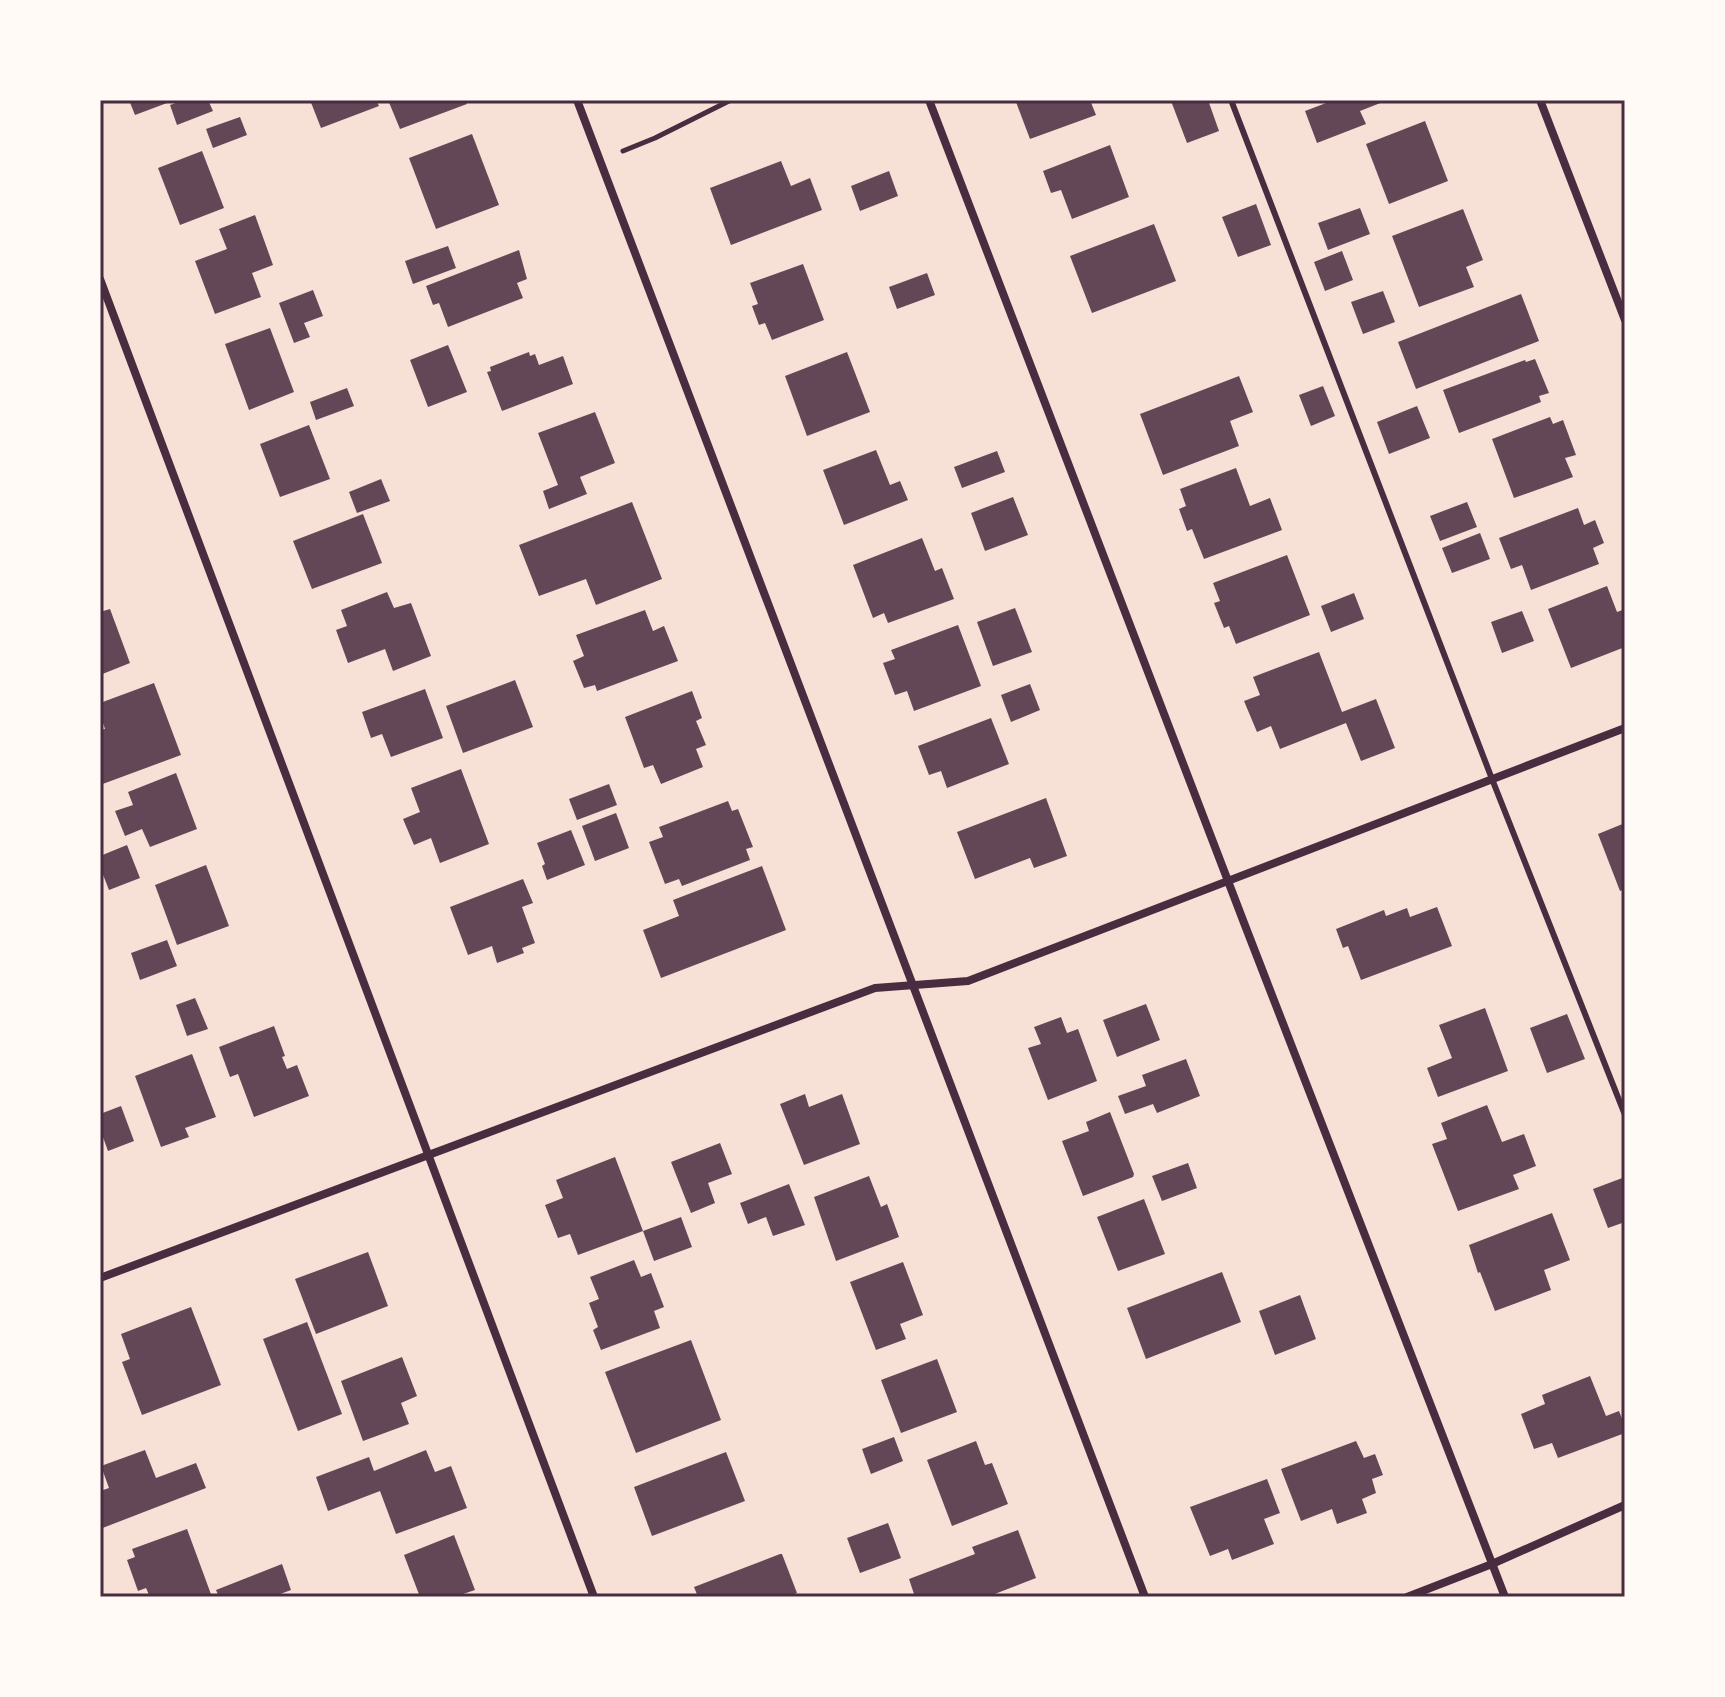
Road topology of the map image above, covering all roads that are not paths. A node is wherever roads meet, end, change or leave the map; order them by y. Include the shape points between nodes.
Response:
1 (577, 100) edge
2 (929, 100) edge
3 (1231, 100) edge
4 (1540, 100) edge
5 (100, 279) edge
6 (1625, 320) edge
7 (1625, 728) edge
8 (1492, 779) junction
9 (1228, 882) junction
10 (912, 985) junction
11 (1625, 1115) edge
12 (428, 1156) junction
13 (100, 1278) edge
14 (1625, 1505) edge
15 (1492, 1564) junction
16 (594, 1597) edge
17 (1145, 1597) edge
18 (1407, 1597) edge
19 (1505, 1597) edge

1 - 10 street
2 - 9 street
3 - 8 lane
4 - 6 street
5 - 12 street
7 - 8 street
8 - 9 street
8 - 11 lane
9 - 10 street via 968,981
9 - 15 street
10 - 12 street via 875,988
10 - 17 street
12 - 13 street
12 - 16 street
14 - 15 street
15 - 18 street
15 - 19 street

